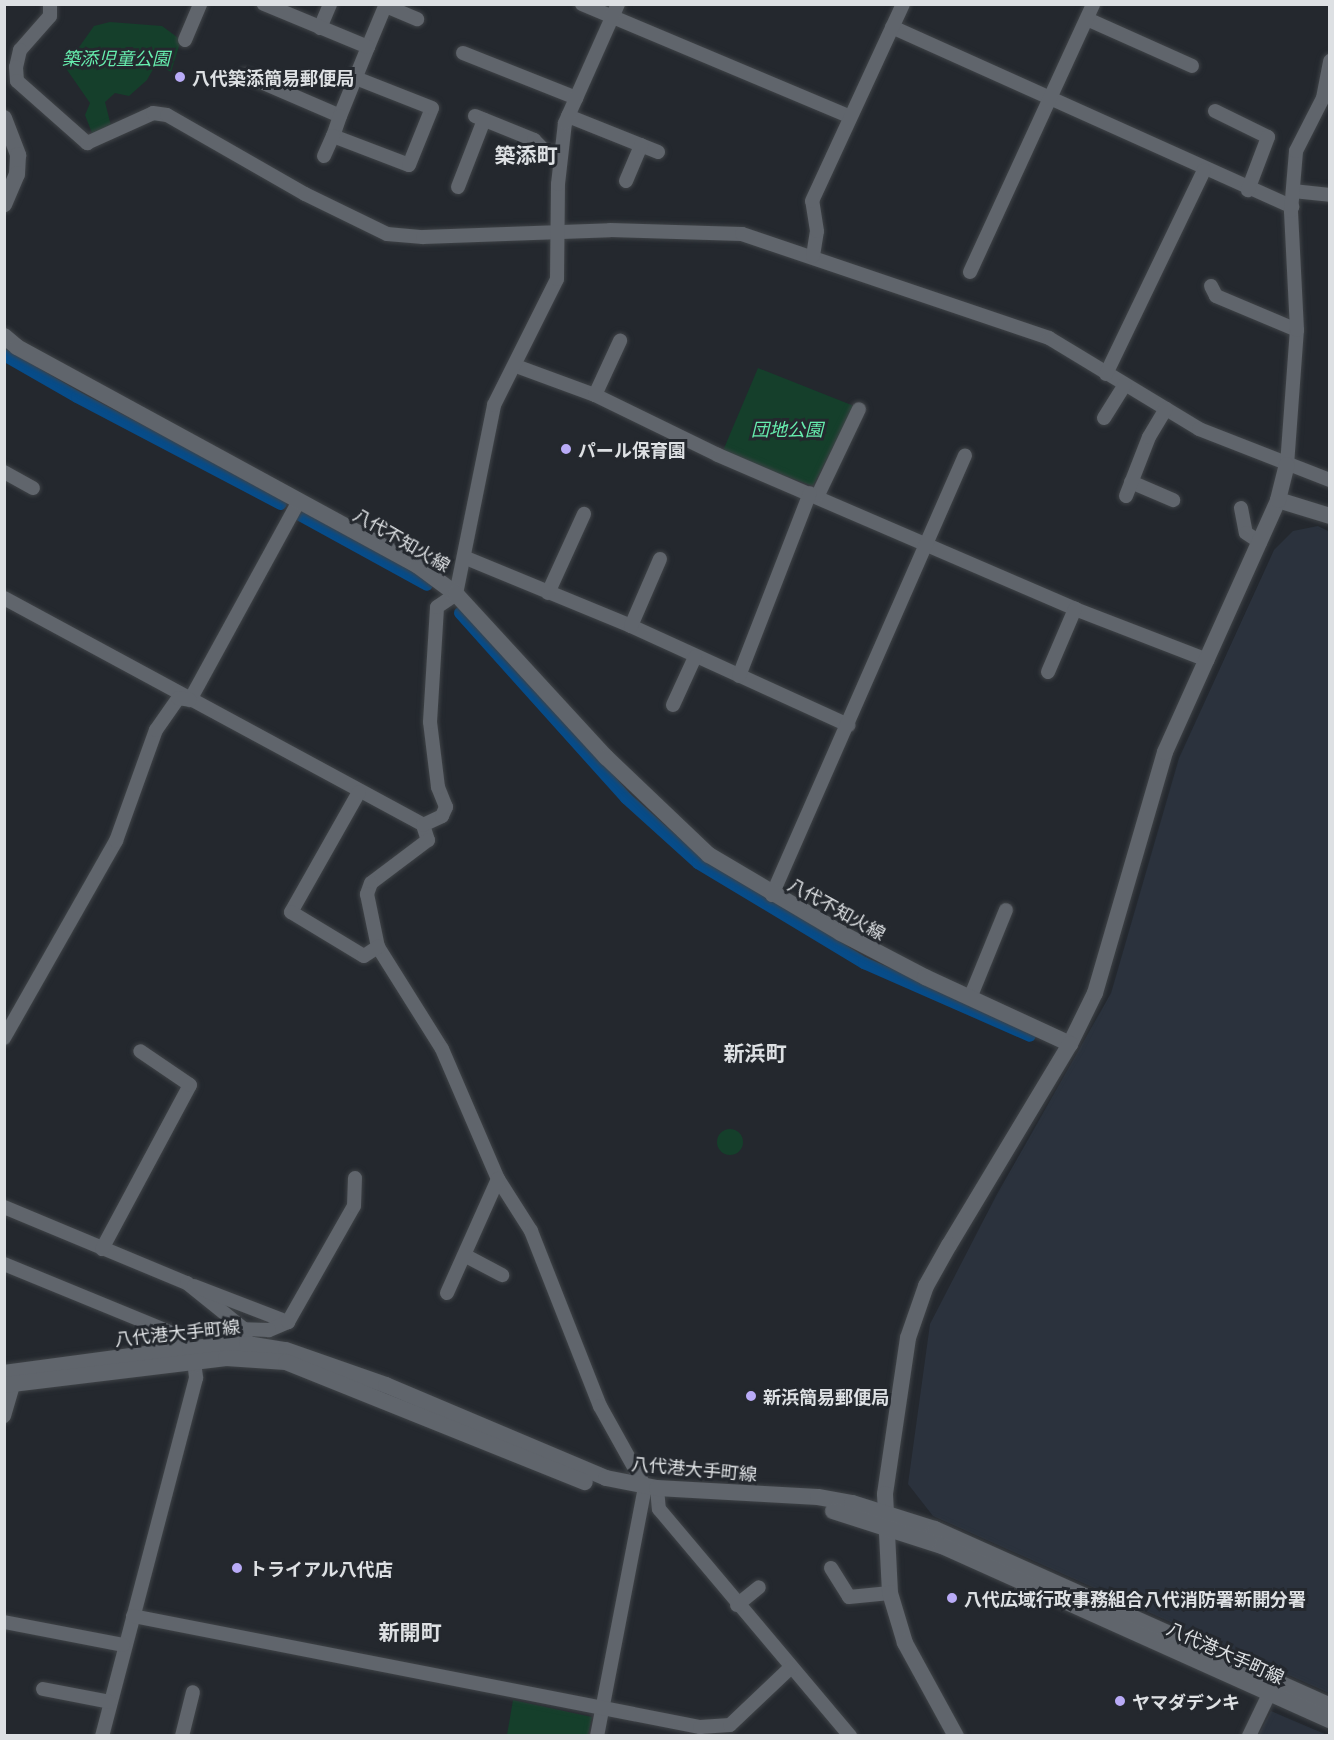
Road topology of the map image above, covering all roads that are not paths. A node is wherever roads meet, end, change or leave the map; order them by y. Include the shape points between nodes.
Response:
1 (50, 4) edge
2 (200, 4) edge
3 (264, 4) edge
4 (330, 4) edge
5 (582, 4) edge
6 (903, 4) edge
7 (1093, 4) edge
8 (386, 5) edge
9 (615, 11) edge
10 (1087, 18) junction
11 (417, 19) dead end
12 (320, 27) junction
13 (892, 27) junction
14 (185, 40) dead end
15 (368, 47) junction
16 (463, 53) dead end
17 (1329, 61) edge
18 (1192, 66) dead end
19 (245, 75) dead end
20 (356, 78) junction
21 (576, 98) junction
22 (1050, 99) junction
23 (1215, 111) dead end
24 (340, 116) junction
25 (568, 116) junction
26 (849, 116) junction
27 (4, 118) edge
28 (333, 136) junction
29 (641, 146) junction
30 (658, 152) dead end
31 (324, 156) dead end
32 (561, 157) junction
33 (1219, 161) dead end
34 (1210, 172) junction
35 (626, 181) dead end
36 (458, 187) dead end
37 (1248, 190) junction
38 (1293, 191) junction
39 (1329, 195) edge
40 (4, 204) edge
41 (1292, 207) junction
42 (560, 232) junction
43 (813, 256) junction
44 (970, 272) dead end
45 (1211, 286) dead end
46 (1297, 330) junction
47 (4, 336) edge
48 (620, 342) dead end
49 (516, 366) junction
50 (1106, 374) junction
51 (1125, 385) junction
52 (595, 395) junction
53 (1166, 409) junction
54 (859, 410) dead end
55 (1104, 418) dead end
56 (965, 456) dead end
57 (1287, 465) junction
58 (4, 472) edge
59 (1329, 480) edge
60 (1131, 482) junction
61 (33, 488) dead end
62 (814, 494) junction
63 (1126, 496) dead end
64 (1173, 500) dead end
65 (1278, 500) junction
66 (298, 503) junction
67 (1241, 508) dead end
68 (584, 514) dead end
69 (1329, 516) edge
70 (1260, 542) junction
71 (927, 544) junction
72 (466, 558) junction
73 (660, 559) dead end
74 (548, 593) junction
75 (456, 594) junction
76 (4, 598) edge
77 (1075, 609) junction
78 (631, 626) junction
79 (695, 657) junction
80 (1207, 660) junction
81 (1048, 672) dead end
82 (739, 676) junction
83 (190, 700) junction
84 (674, 705) dead end
85 (848, 725) junction
86 (359, 792) junction
87 (423, 825) junction
88 (772, 894) junction
89 (1006, 910) dead end
90 (378, 948) junction
91 (970, 998) junction
92 (4, 1038) edge
93 (1070, 1044) junction
94 (140, 1051) dead end
95 (355, 1178) dead end
96 (498, 1179) junction
97 (4, 1207) edge
98 (102, 1249) junction
99 (466, 1256) junction
100 (4, 1264) edge
101 (502, 1275) dead end
102 (187, 1283) junction
103 (447, 1293) dead end
104 (288, 1322) junction
105 (246, 1336) junction
106 (192, 1354) junction
107 (10, 1378) edge
108 (4, 1416) edge
109 (651, 1493) junction
110 (885, 1519) junction
111 (831, 1568) dead end
112 (759, 1587) dead end
113 (890, 1593) junction
114 (737, 1605) junction
115 (133, 1616) junction
116 (4, 1622) edge
117 (123, 1645) junction
118 (790, 1668) junction
119 (1272, 1688) junction
120 (43, 1689) dead end
121 (193, 1692) dead end
122 (110, 1702) junction
123 (1329, 1706) edge
124 (603, 1709) junction
125 (1329, 1720) edge
126 (102, 1736) edge
127 (182, 1736) edge
128 (597, 1736) edge
129 (850, 1736) edge
130 (956, 1736) edge
131 (1249, 1736) edge

1 - 42 street via 50,15 20,50 15,67 17,81 87,143 153,113 166,115 305,194 387,234 423,237
2 - 14 street
3 - 12 street
4 - 12 street
5 - 9 street
6 - 13 street
7 - 10 street
8 - 11 street
8 - 15 street
9 - 21 street
9 - 26 street
10 - 18 street
10 - 22 street
12 - 15 street
13 - 22 street
13 - 26 street
15 - 20 street
16 - 21 street
17 - 38 street via 1323,98 1296,152
19 - 24 street
20 - 24 street
20 - 28 street via 432,108 409,165
21 - 25 street
22 - 34 street
22 - 44 street
23 - 37 street via 1268,137
24 - 28 street
25 - 29 street
25 - 32 street
26 - 43 street via 812,201 817,231
27 - 40 main road via 18,155 17,174
28 - 31 street
29 - 30 street
29 - 35 street
32 - 36 street via 544,150 534,140 480,118
32 - 42 street
33 - 34 street
34 - 37 street
34 - 50 street
37 - 41 street
38 - 39 street
38 - 41 street
41 - 46 street
42 - 43 street via 741,234
42 - 49 street via 557,279
43 - 50 street via 1020,327 1049,339
45 - 46 street via 1216,296
46 - 57 street
47 - 66 main road, 八代不知火線 via 16,348
48 - 52 street
49 - 52 street
49 - 72 street via 494,405
50 - 51 street
51 - 53 street
51 - 55 street
52 - 62 street via 718,455
53 - 57 street via 1199,429
53 - 60 street
54 - 62 street
56 - 71 street
57 - 59 street
57 - 65 main road
58 - 61 street
60 - 63 street
60 - 64 street
62 - 71 street
62 - 82 street
65 - 69 main road
65 - 70 main road
66 - 75 main road, 八代不知火線 via 417,565
66 - 83 street
67 - 70 street via 1246,533
68 - 74 street
70 - 80 main road
71 - 77 street
71 - 85 street
72 - 74 street
72 - 75 street
73 - 78 street
74 - 78 street
75 - 87 street via 437,607 430,686 438,787 446,807 442,816
75 - 88 main road, 八代不知火線 via 606,757 709,855
76 - 83 street
77 - 80 street
77 - 81 street
78 - 79 street
79 - 82 street
79 - 84 street
80 - 93 main road via 1165,752 1095,993
82 - 85 street
83 - 86 street
83 - 92 street via 178,698 156,730 116,841
85 - 88 street
86 - 87 street
86 - 90 street via 291,912 364,956
87 - 90 street via 428,840 371,883 367,894
88 - 91 main road, 八代不知火線
89 - 91 street
90 - 96 street via 442,1049
91 - 93 main road, 八代不知火線
93 - 110 main road via 949,1245 912,1318
94 - 98 street via 190,1085
95 - 104 street via 354,1206
96 - 99 street
96 - 109 street via 531,1231 600,1406
97 - 98 street
98 - 102 street
99 - 101 street
99 - 103 street
100 - 106 street via 182,1337
102 - 104 street
102 - 105 street
104 - 105 street
105 - 106 main road, 八代港大手町線
105 - 109 main road, 八代港大手町線 via 319,1359
106 - 107 main road, 八代港大手町線
106 - 109 main road, 八代港大手町線 via 286,1362 604,1489
106 - 115 street via 196,1378
107 - 108 street
109 - 110 main road, 八代港大手町線 via 818,1497
109 - 114 street via 658,1509
109 - 124 street
110 - 113 main road
110 - 119 main road, 八代港大手町線 via 935,1530
111 - 113 street via 849,1597
112 - 114 street
113 - 130 main road via 905,1643
114 - 118 street
115 - 117 street
115 - 124 street
116 - 117 street
117 - 122 street
118 - 124 street via 730,1725 717,1728
118 - 129 street
119 - 123 main road, 八代港大手町線
119 - 125 main road, 八代港大手町線
119 - 131 street
120 - 122 street
121 - 127 street
122 - 126 street
124 - 128 street

